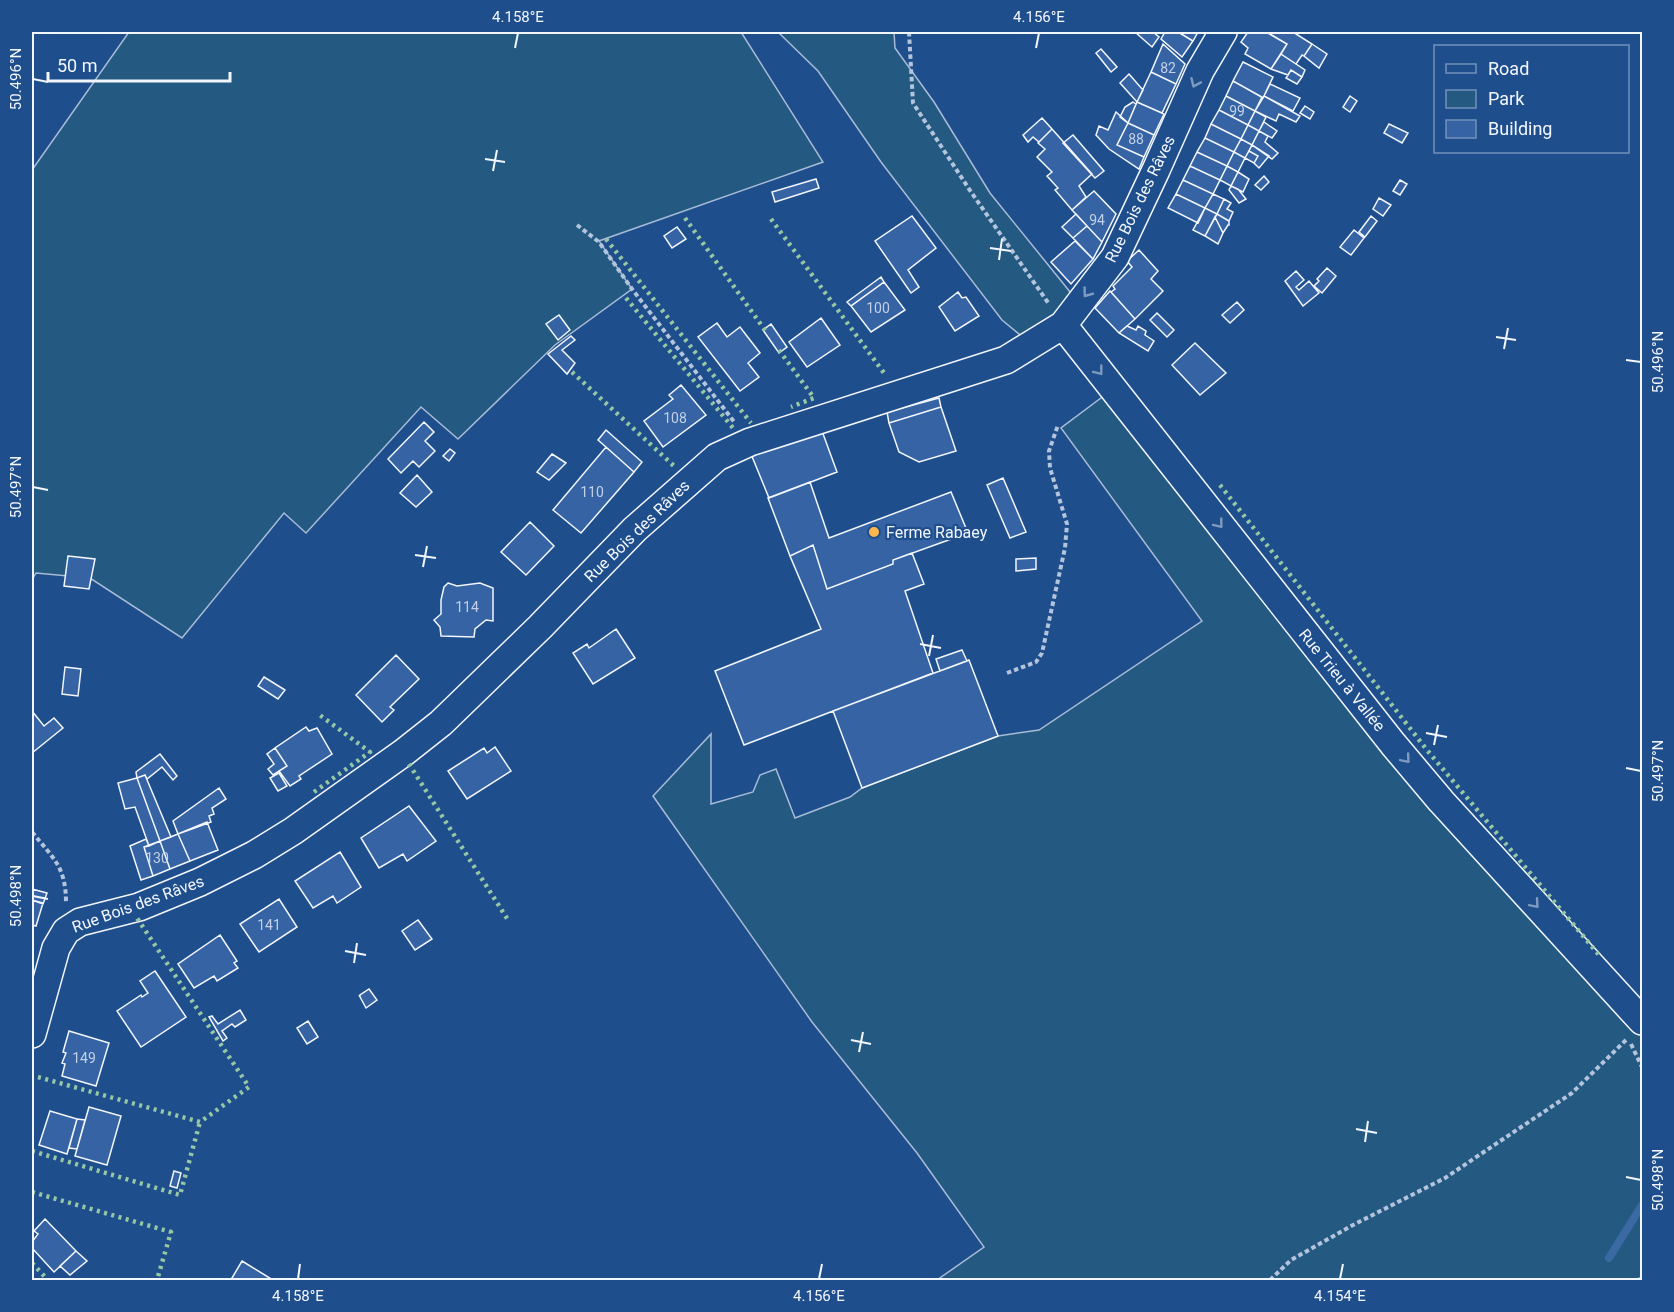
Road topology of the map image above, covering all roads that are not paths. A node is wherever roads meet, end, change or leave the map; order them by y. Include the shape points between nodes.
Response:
1 (1223, 32) edge
2 (1063, 325) junction
3 (1637, 1026) edge
4 (32, 1034) edge

1 -> 2 street, Rue Bois des Râves via 1200,71 1114,256
2 -> 3 street, Rue Trieu à Vallée via 1393,744
2 - 4 street, Rue Bois des Râves via 1006,360 750,442 717,457 644,521 449,715 403,753 254,855 139,907 80,922 66,931 56,948

